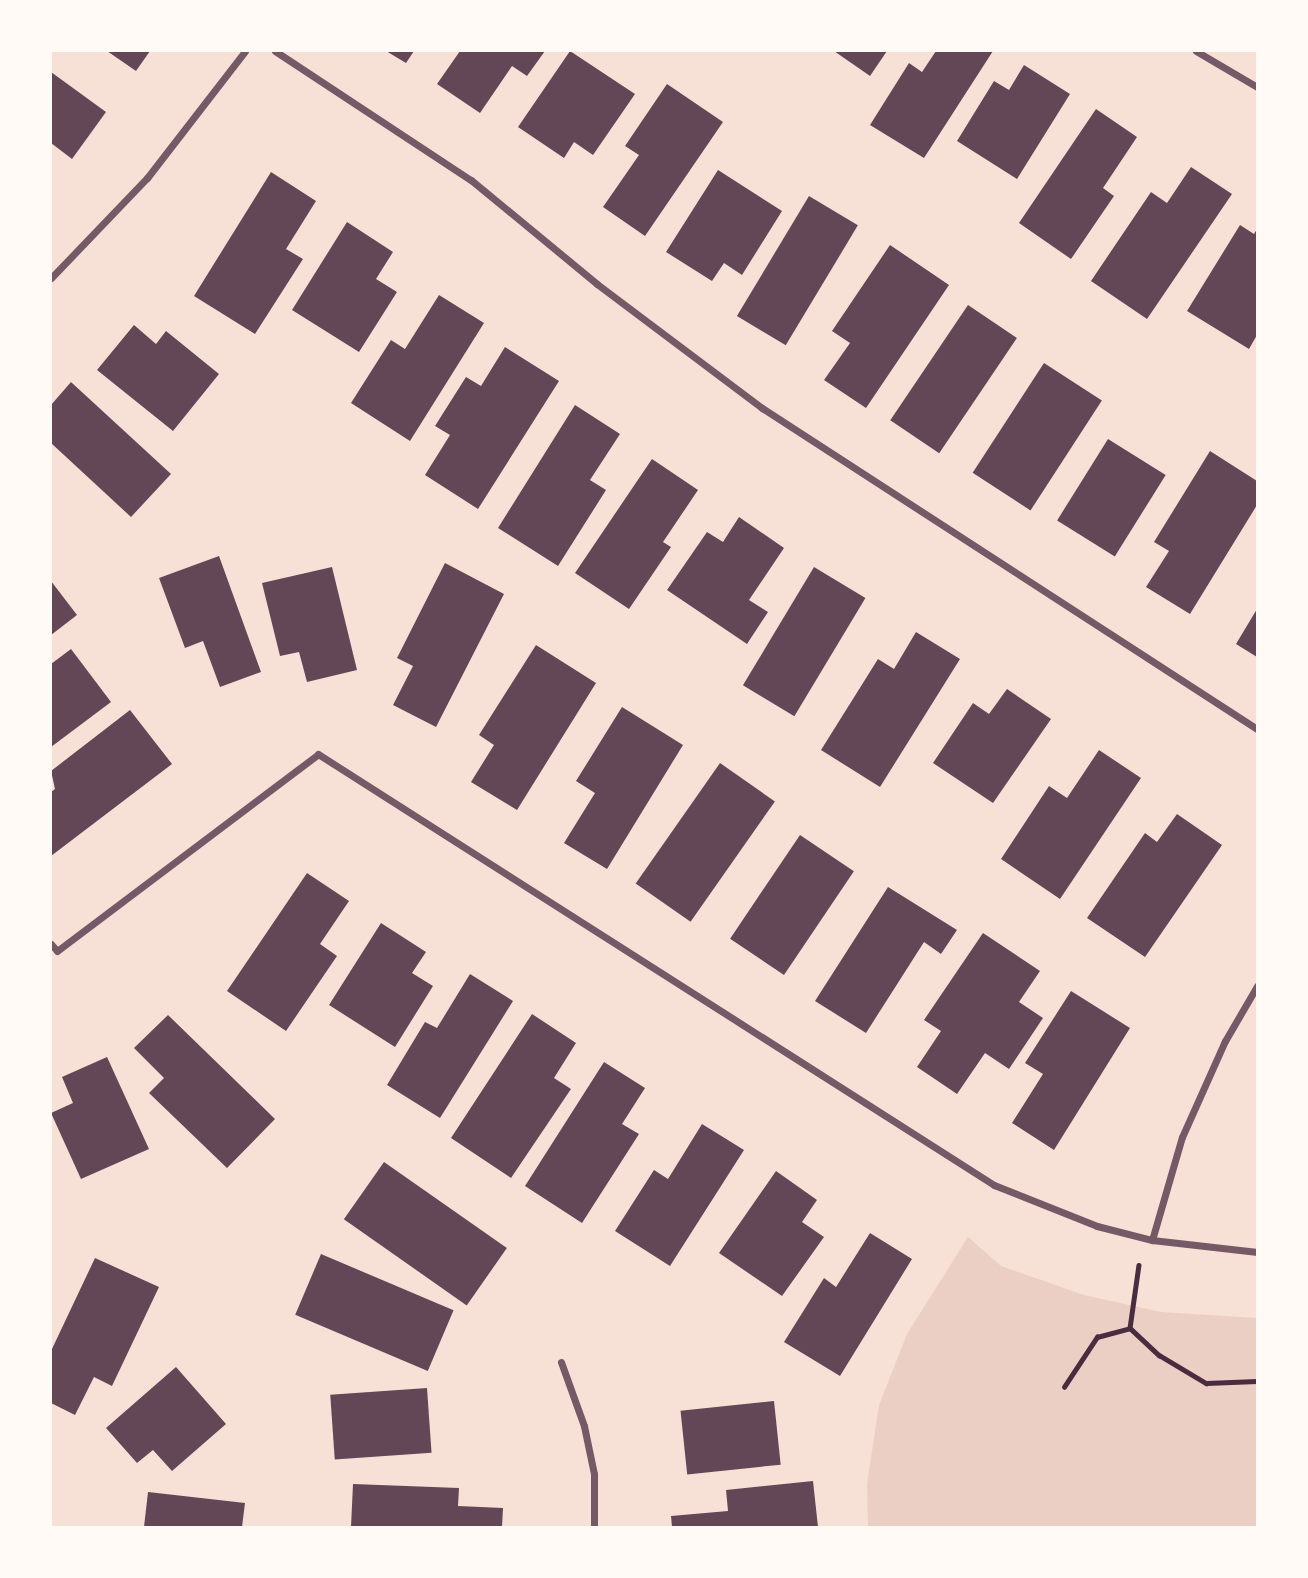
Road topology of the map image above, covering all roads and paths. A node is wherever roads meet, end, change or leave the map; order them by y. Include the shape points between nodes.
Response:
1 (245, 51) edge
2 (275, 51) edge
3 (1196, 51) edge
4 (1257, 87) edge
5 (51, 278) edge
6 (1257, 729) edge
7 (51, 944) edge
8 (1257, 986) edge
9 (1143, 1238) junction
10 (1152, 1240) junction
11 (1257, 1252) edge
12 (1130, 1328) junction
13 (561, 1362) dead end
14 (1257, 1381) edge
15 (1064, 1387) dead end
16 (594, 1527) edge

1 - 5 street via 147,178
2 - 6 street via 471,180 597,284 762,408
3 - 4 street
7 - 9 street via 57,951 318,754 947,1158 1045,1208
8 - 10 street via 1225,1041 1182,1137
9 - 10 street
9 - 12 path
10 - 11 street
12 - 14 path via 1158,1355 1206,1382
12 - 15 path via 1097,1337
13 - 16 street via 587,1438 594,1474

